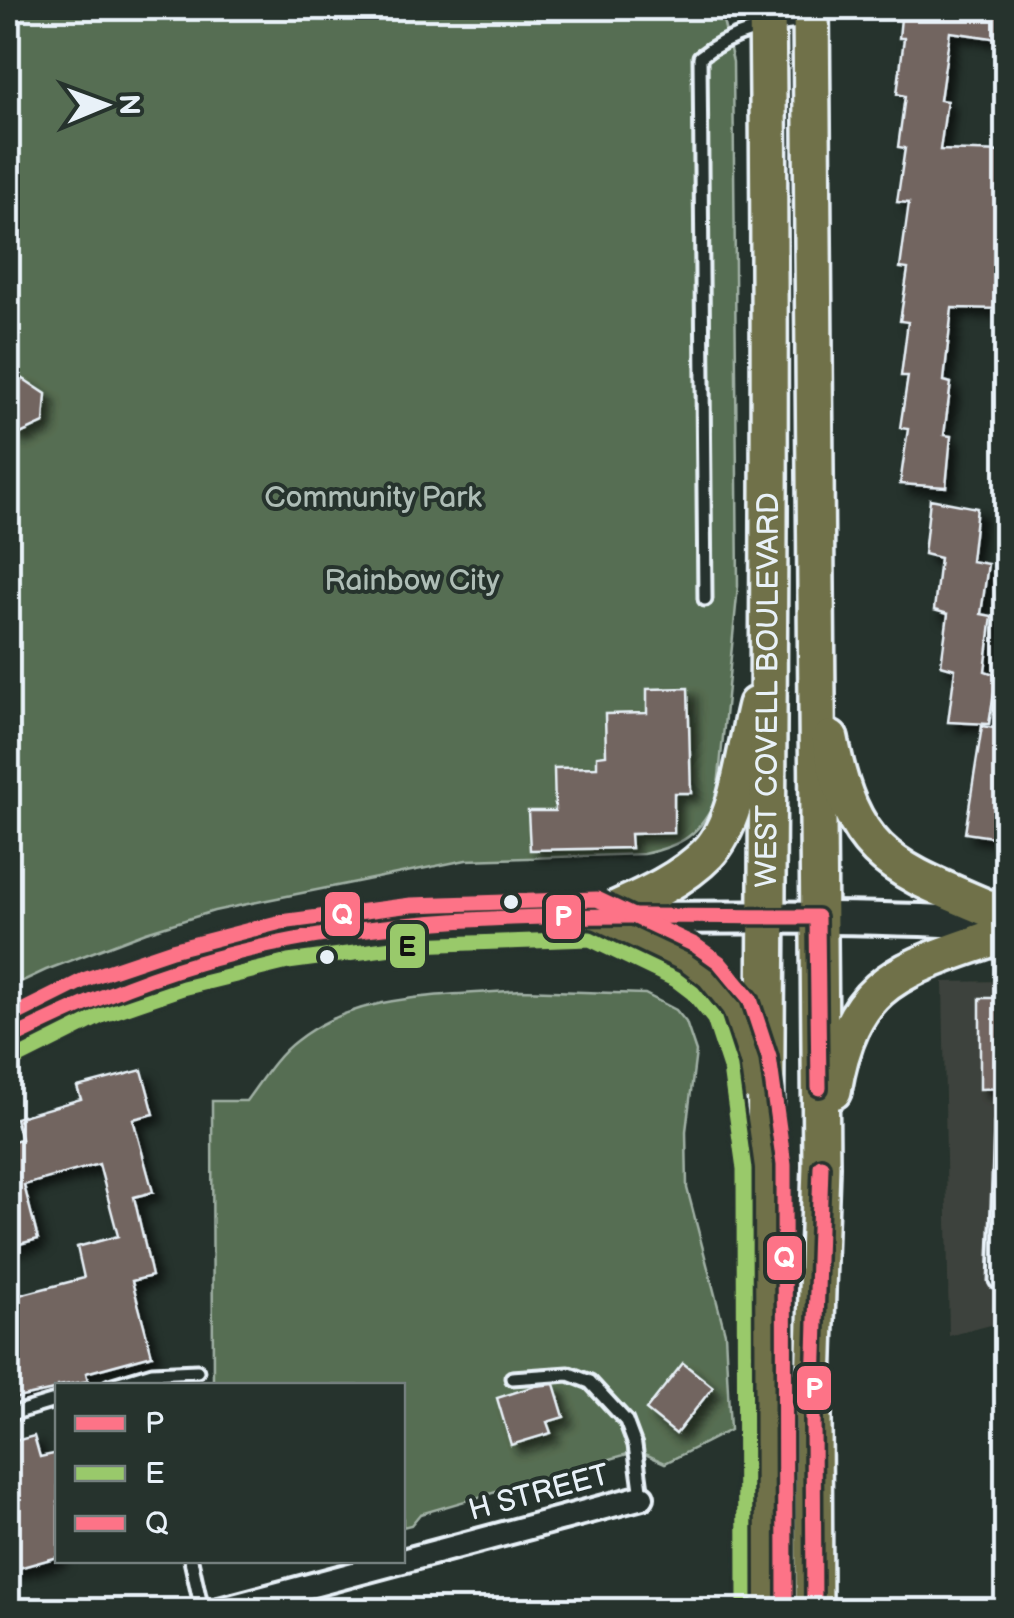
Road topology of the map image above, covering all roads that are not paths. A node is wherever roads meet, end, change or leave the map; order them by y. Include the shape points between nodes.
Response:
1 (811, 14) edge
2 (767, 17) edge
3 (705, 599) dead end
4 (769, 657) junction
5 (817, 667) junction
6 (1006, 916) edge
7 (768, 917) junction
8 (817, 917) junction
9 (594, 919) junction
10 (1006, 924) edge
11 (1006, 933) edge
12 (8, 1040) edge
13 (1006, 1123) edge
14 (820, 1166) junction
15 (764, 1168) junction
16 (996, 1281) dead end
17 (197, 1371) dead end
18 (512, 1378) dead end
19 (119, 1383) edge
20 (55, 1401) edge
21 (8, 1415) edge
22 (642, 1496) joint
23 (405, 1560) edge
24 (193, 1563) edge
25 (393, 1563) edge
26 (202, 1610) edge
27 (219, 1610) edge
28 (765, 1610) edge
29 (814, 1610) edge

1 - 2 lane
1 - 5 main road, WEST COVELL BOULEVARD
2 - 3 lane via 700,57
2 - 4 main road, WEST COVELL BOULEVARD
4 - 7 main road, WEST COVELL BOULEVARD
4 - 9 main road via 736,791 712,847 679,876
5 - 6 main road via 837,774 870,844 910,873
5 - 8 main road, WEST COVELL BOULEVARD
7 - 8 street
7 - 9 street
7 - 15 main road, WEST COVELL BOULEVARD
8 - 10 street
8 - 14 main road, WEST COVELL BOULEVARD
9 - 12 street via 412,925 284,942 142,979
9 - 15 main road via 686,963 732,1009 750,1063
11 - 14 main road via 900,972 865,1005 838,1062
13 - 16 lane
14 - 29 main road, WEST COVELL BOULEVARD
15 - 28 main road, WEST COVELL BOULEVARD
17 - 19 lane
18 - 22 lane via 569,1374 590,1382 626,1422
20 - 21 lane
22 - 23 street, H STREET
24 - 26 lane
25 - 27 street, H STREET

